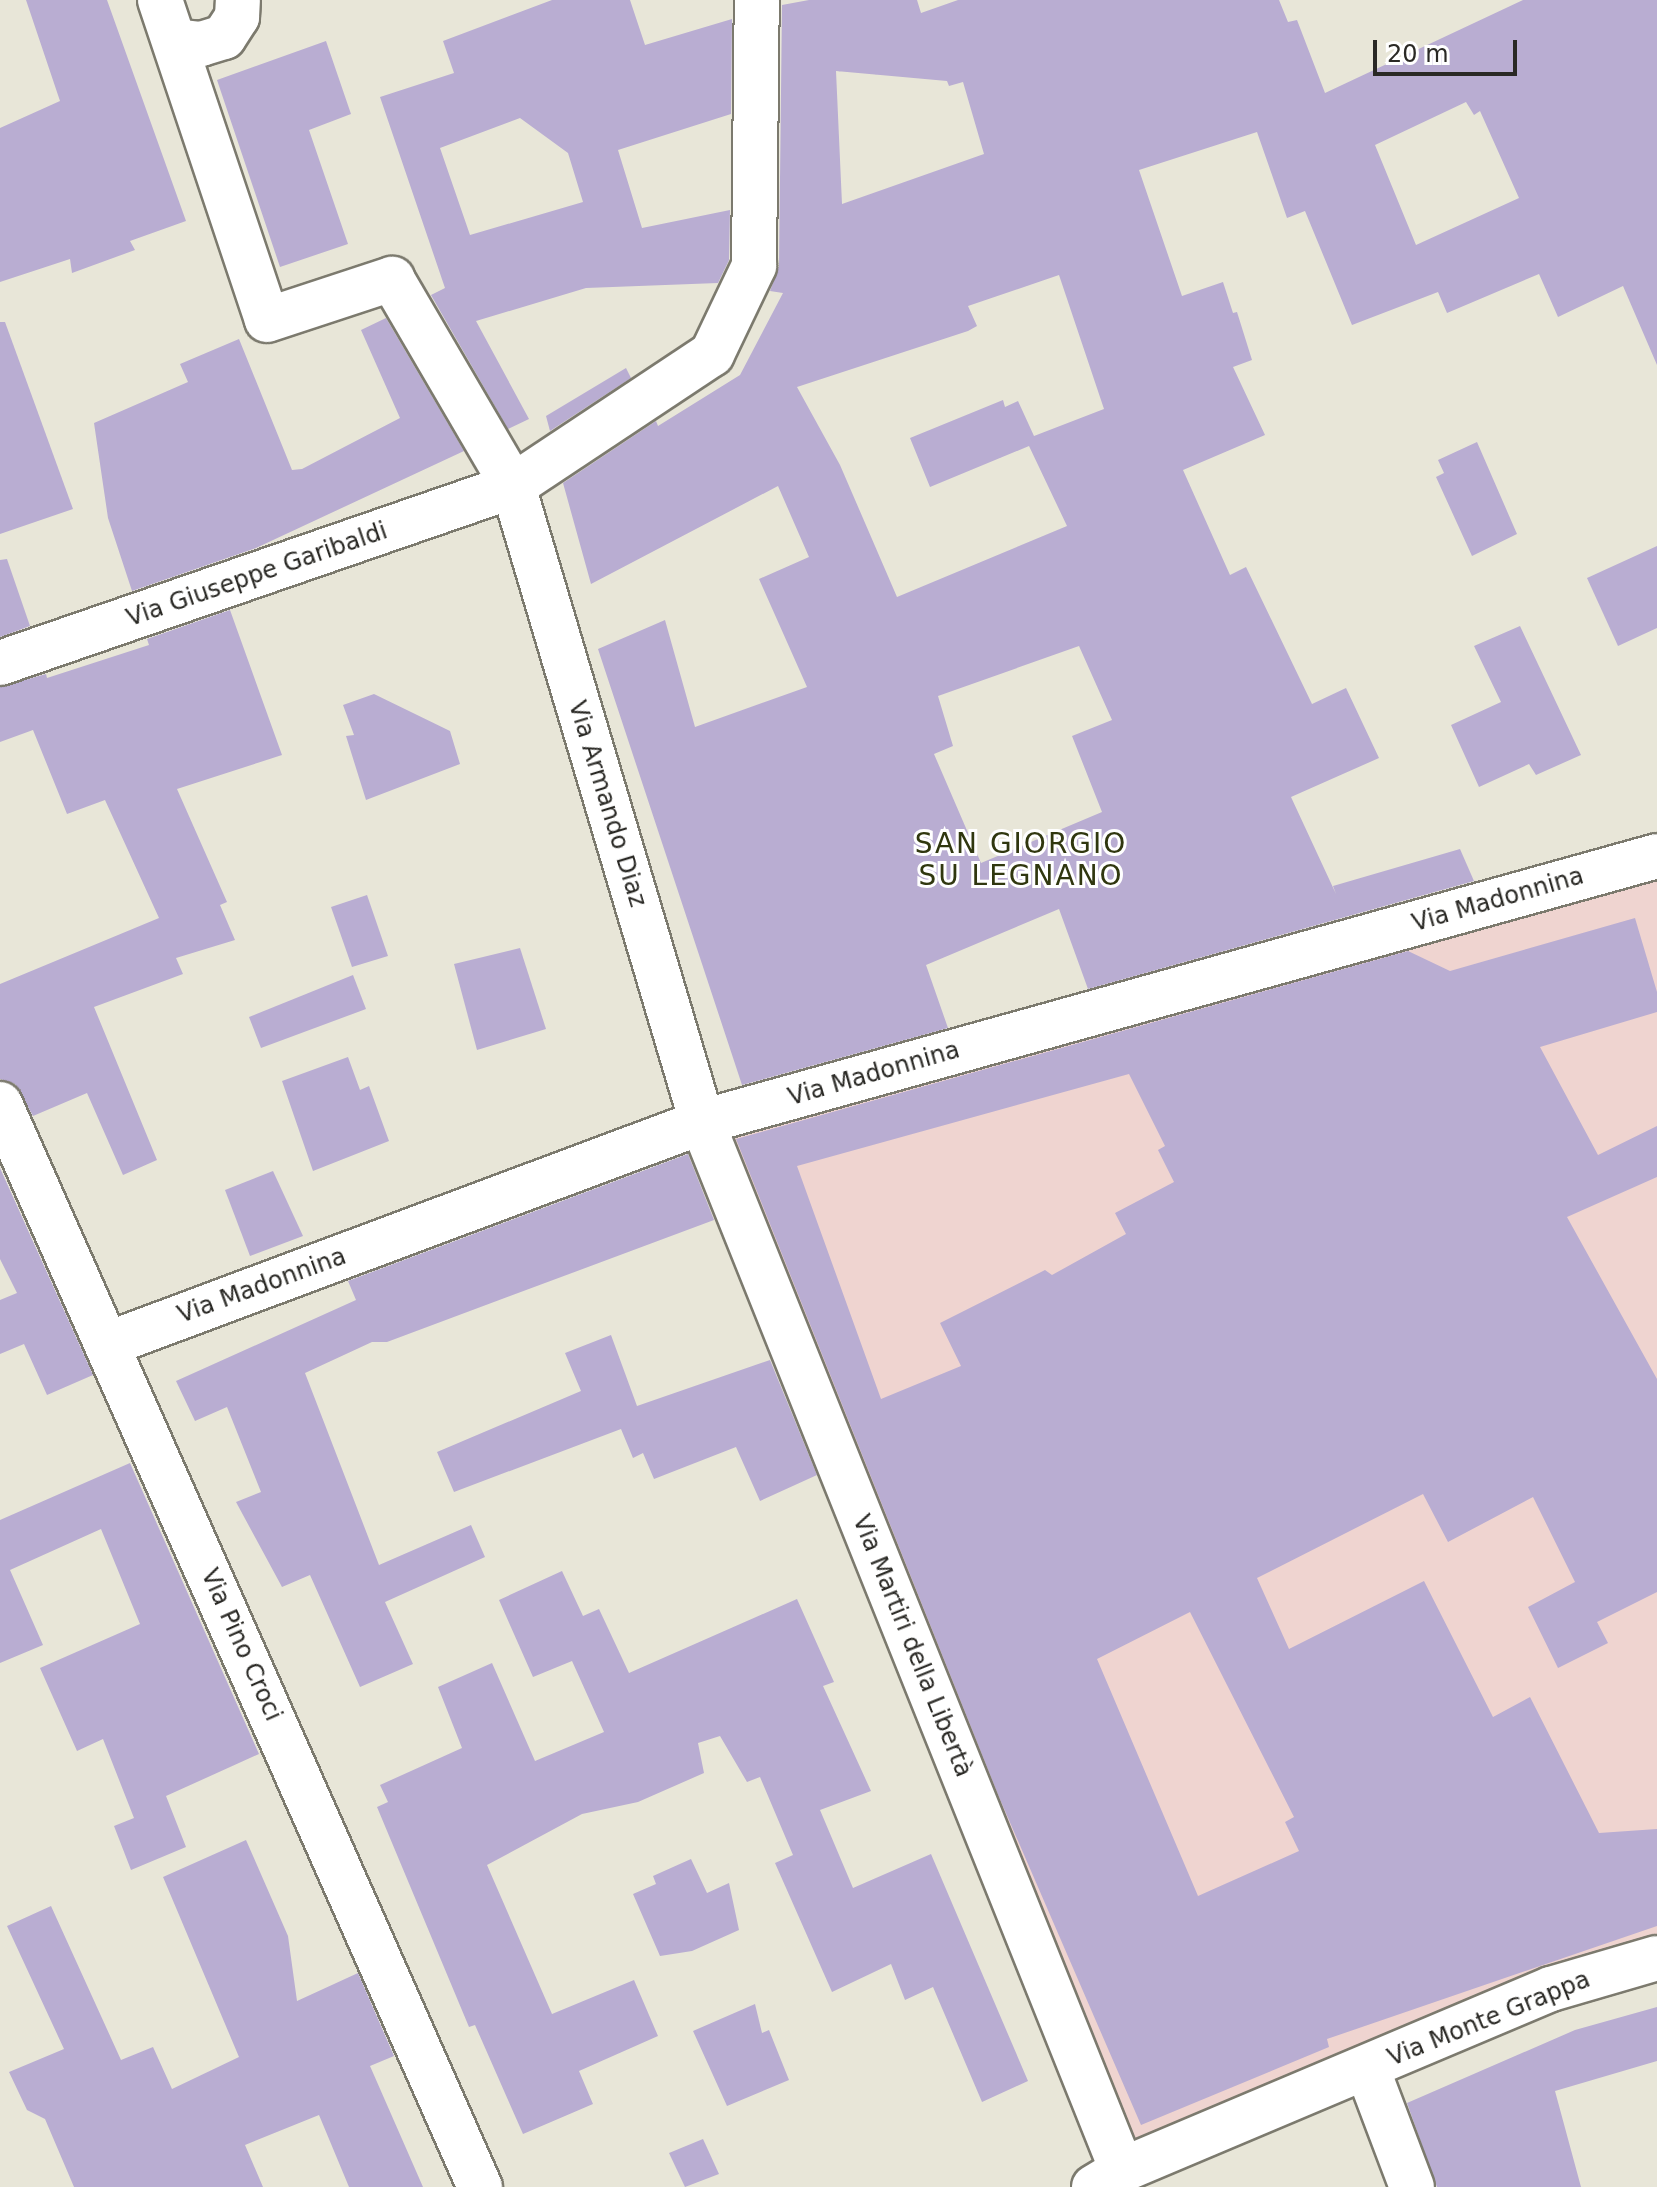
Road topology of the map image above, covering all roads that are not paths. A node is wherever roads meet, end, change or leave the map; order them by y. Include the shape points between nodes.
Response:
1 (160, 0) edge
2 (238, 0) edge
3 (757, 0) edge
4 (175, 41) junction
5 (513, 486) junction
6 (0, 663) edge
7 (1657, 856) edge
8 (0, 1104) edge
9 (702, 1122) junction
10 (108, 1344) junction
11 (1657, 1958) edge
12 (1367, 2068) junction
13 (1108, 2178) edge
14 (480, 2187) edge
15 (1412, 2187) edge

1 - 4 street
2 - 4 street via 237,17 224,37 201,44
3 - 5 street, Via Giuseppe Garibaldi via 754,266 712,354
4 - 5 street via 267,320 392,279
5 - 6 street, Via Giuseppe Garibaldi
5 - 9 street, Via Armando Diaz
7 - 9 street, Via Madonnina
8 - 10 street, Via Pino Croci
9 - 10 street, Via Madonnina
9 - 13 street, Via Martiri della Libertà
10 - 14 street, Via Pino Croci
11 - 12 street, Via Monte Grappa via 1551,1989
12 - 13 street, Via Monte Grappa
12 - 15 street, Via Monte Grappa

